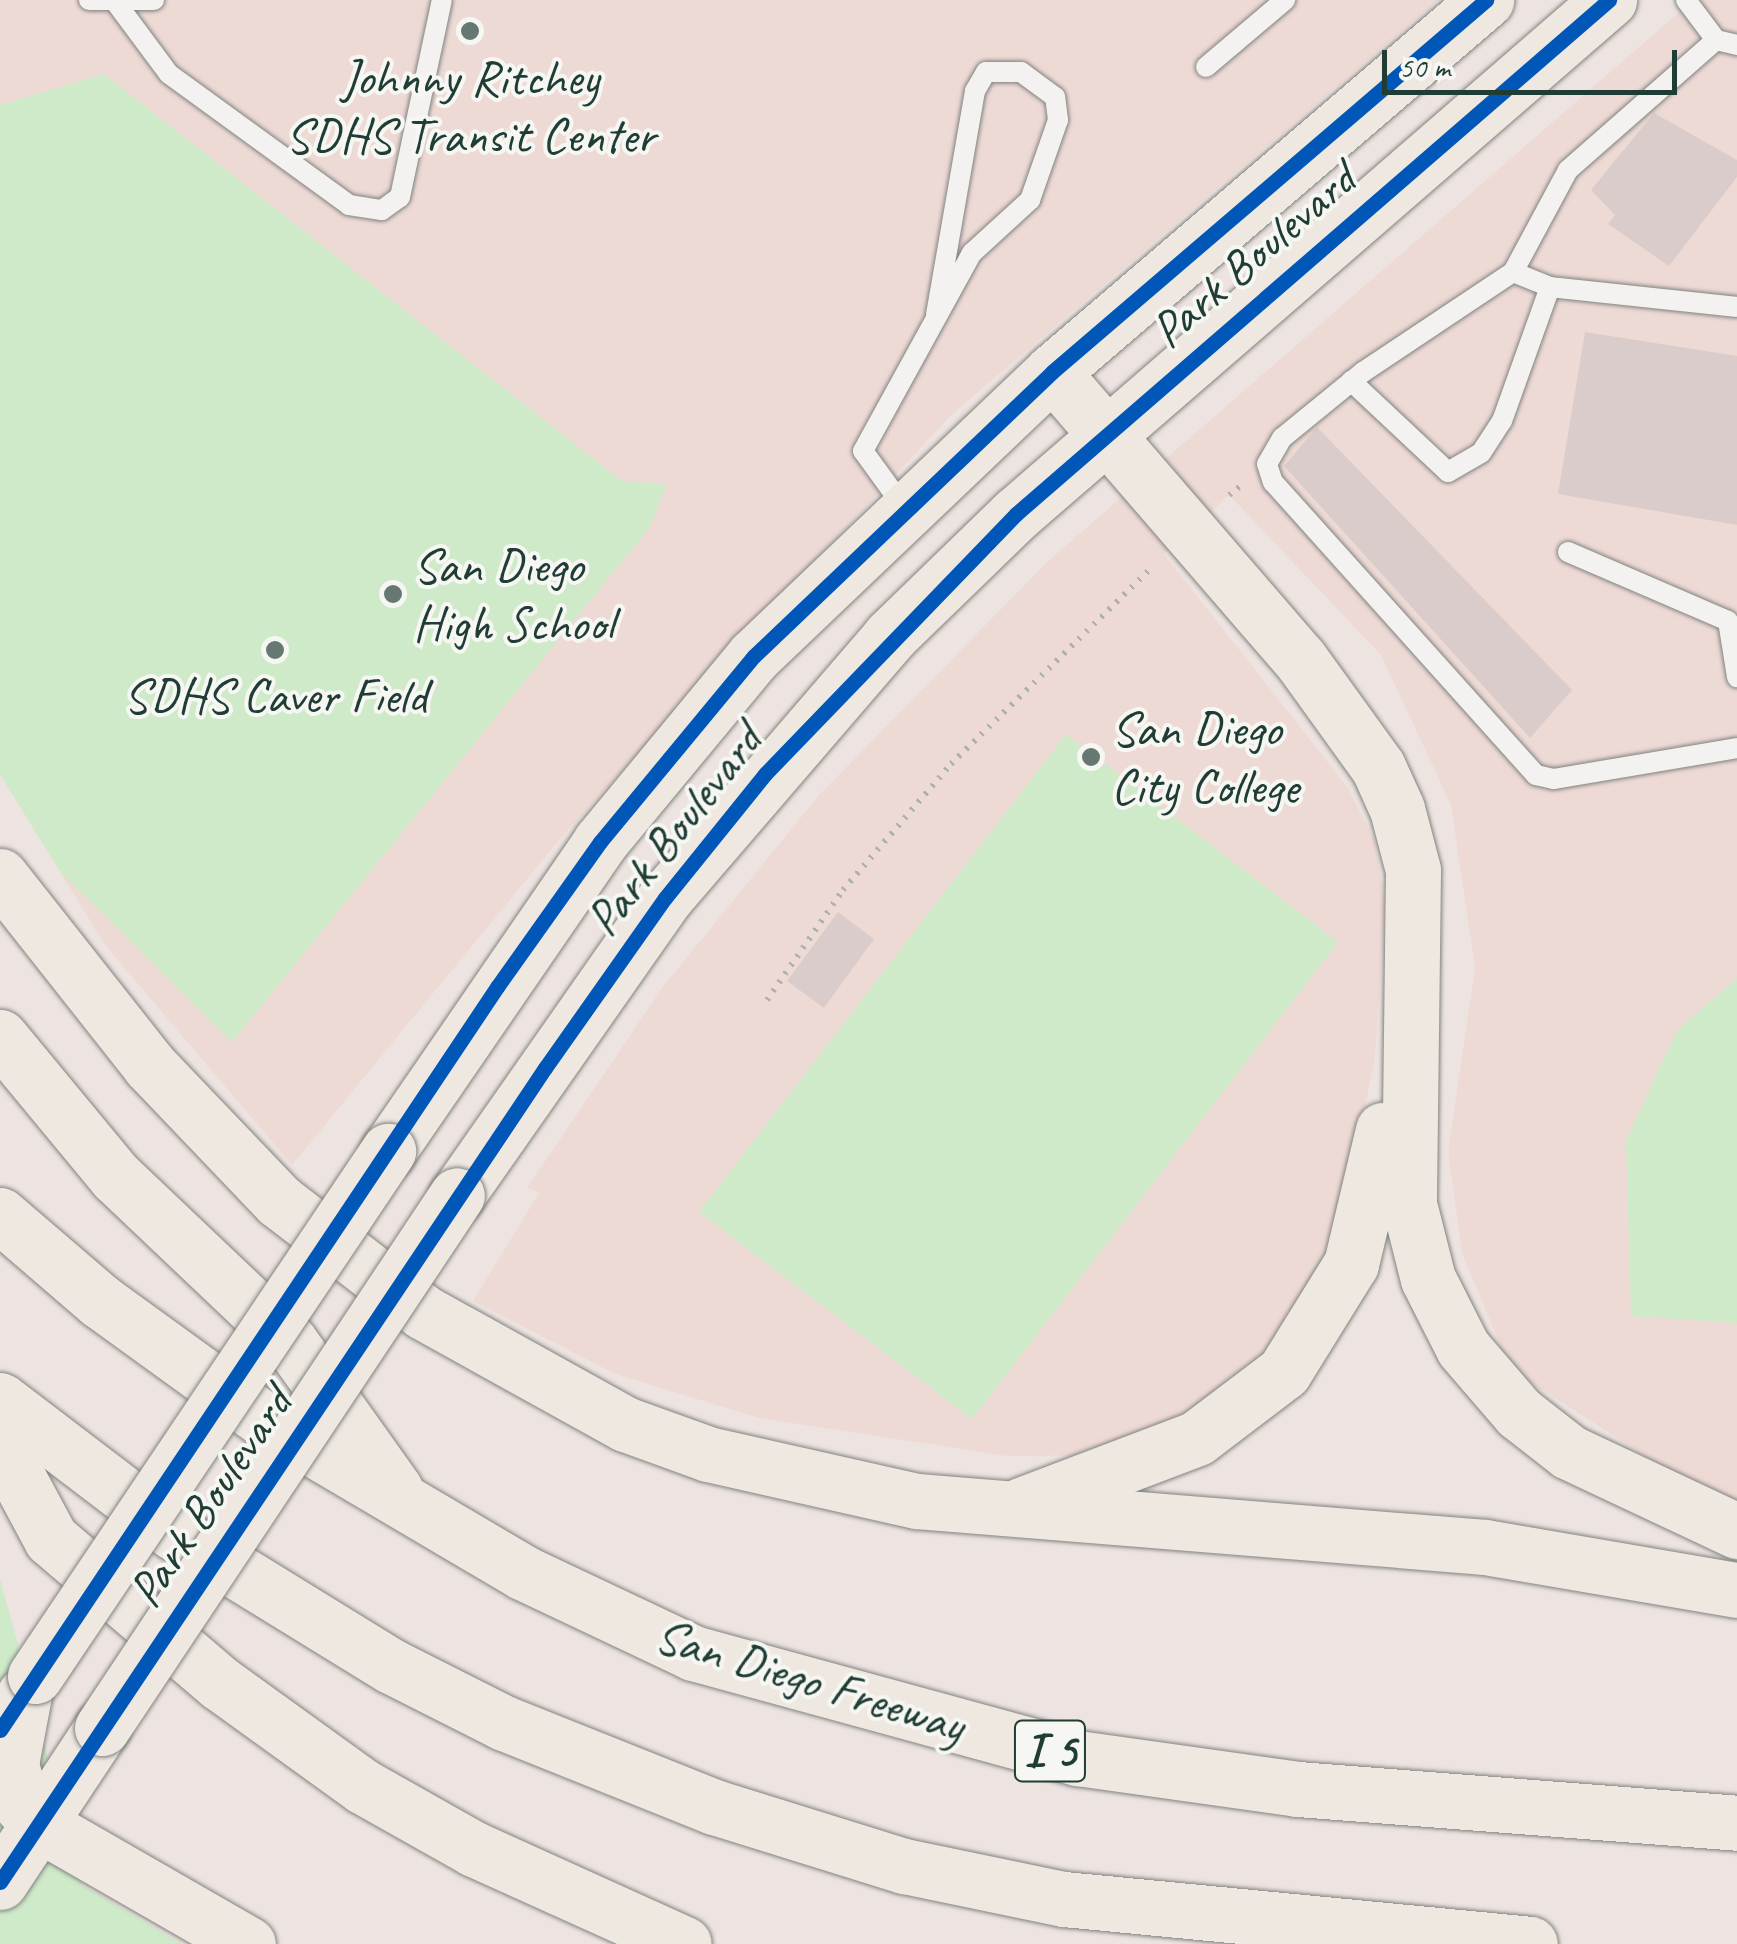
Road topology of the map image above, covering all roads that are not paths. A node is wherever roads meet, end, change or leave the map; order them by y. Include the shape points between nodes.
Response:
1 (89, 0) edge
2 (114, 0) edge
3 (154, 0) edge
4 (442, 0) edge
5 (1285, 0) edge
6 (1486, 0) edge
7 (1609, 0) edge
8 (1686, 0) edge
9 (1726, 42) edge
10 (1206, 67) dead end
11 (1513, 272) junction
12 (1550, 287) junction
13 (1737, 307) edge
14 (936, 316) junction
15 (1052, 372) junction
16 (1351, 382) junction
17 (1104, 436) junction
18 (903, 506) junction
19 (1568, 552) dead end
20 (1737, 677) edge
21 (1737, 748) edge
22 (0, 876) edge
23 (1408, 1020) junction
24 (0, 1037) edge
25 (0, 1215) edge
26 (0, 1400) edge
27 (0, 1444) edge
28 (408, 1507) junction
29 (1004, 1511) junction
30 (1737, 1531) edge
31 (1737, 1590) edge
32 (20, 1700) edge
33 (39, 1824) junction
34 (1737, 1824) edge
35 (0, 1882) edge
36 (248, 1944) edge
37 (684, 1944) edge
38 (1530, 1944) edge

1 - 2 lane
2 - 3 lane
2 - 4 lane via 168,74 350,206 382,210 400,196
5 - 10 lane
6 - 15 main road, Park Boulevard
7 - 17 main road, Park Boulevard
8 - 9 lane
9 - 11 lane via 1568,170
11 - 12 lane
11 - 16 lane
12 - 13 lane
12 - 16 lane via 1502,422 1480,453 1448,472
14 - 14 lane via 972,253 1030,200 1058,120 1056,96 1021,72 986,72 975,91
14 - 18 lane via 862,451
15 - 17 main road
15 - 18 main road, Park Boulevard
16 - 21 lane via 1282,438 1267,464 1273,482 1536,776
17 - 23 main road via 1300,659 1378,768 1412,870
17 - 33 main road, Park Boulevard, bridge via 890,636 664,898 457,1195
18 - 32 main road, Park Boulevard, bridge via 754,656 600,842
19 - 20 lane via 1728,622
22 - 29 main road via 149,1066 279,1202 423,1312 548,1386 708,1454 858,1490
23 - 29 main road via 1366,1222 1325,1315 1284,1372 1197,1438
23 - 30 main road via 1409,1204 1428,1279 1463,1348 1519,1413 1569,1452
24 - 28 main road via 116,1177 290,1342
25 - 28 main road, San Diego Freeway / I 5 via 100,1301 266,1421
26 - 38 main road via 173,1532 391,1666 504,1724 714,1807 904,1866 1064,1900
27 - 37 main road via 51,1539 221,1684 364,1787 474,1849
28 - 34 main road, San Diego Freeway / I 5 via 692,1653 1078,1758 1298,1789
29 - 31 main road via 1486,1547
32 - 33 main road via 12,1786
33 - 35 main road, Park Boulevard
33 - 36 main road

